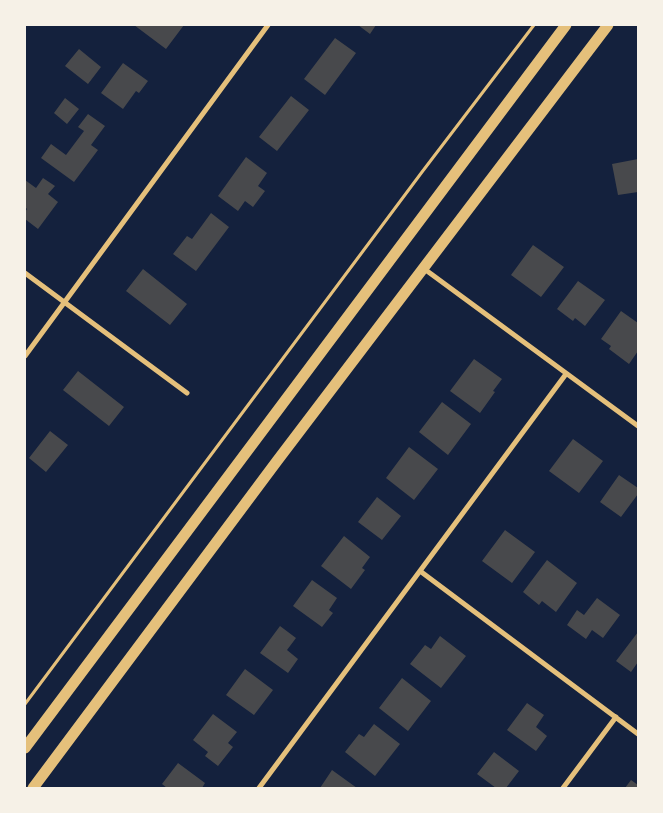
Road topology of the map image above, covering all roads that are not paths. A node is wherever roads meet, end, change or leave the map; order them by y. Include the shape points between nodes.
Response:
1 (566, 25) edge
2 (608, 25) edge
3 (266, 26) edge
4 (423, 268) junction
5 (25, 273) edge
6 (65, 303) junction
7 (25, 356) edge
8 (566, 374) junction
9 (186, 394) dead end
10 (638, 426) edge
11 (420, 571) junction
12 (616, 717) junction
13 (638, 734) edge
14 (25, 748) edge
15 (33, 788) edge
16 (259, 788) edge
17 (563, 788) edge

1 - 14 main road
2 - 4 main road
3 - 6 street
4 - 8 street
4 - 15 main road
5 - 6 street
6 - 7 street
6 - 9 street
8 - 10 street
8 - 11 street
11 - 12 street
11 - 16 street
12 - 13 street
12 - 17 street

